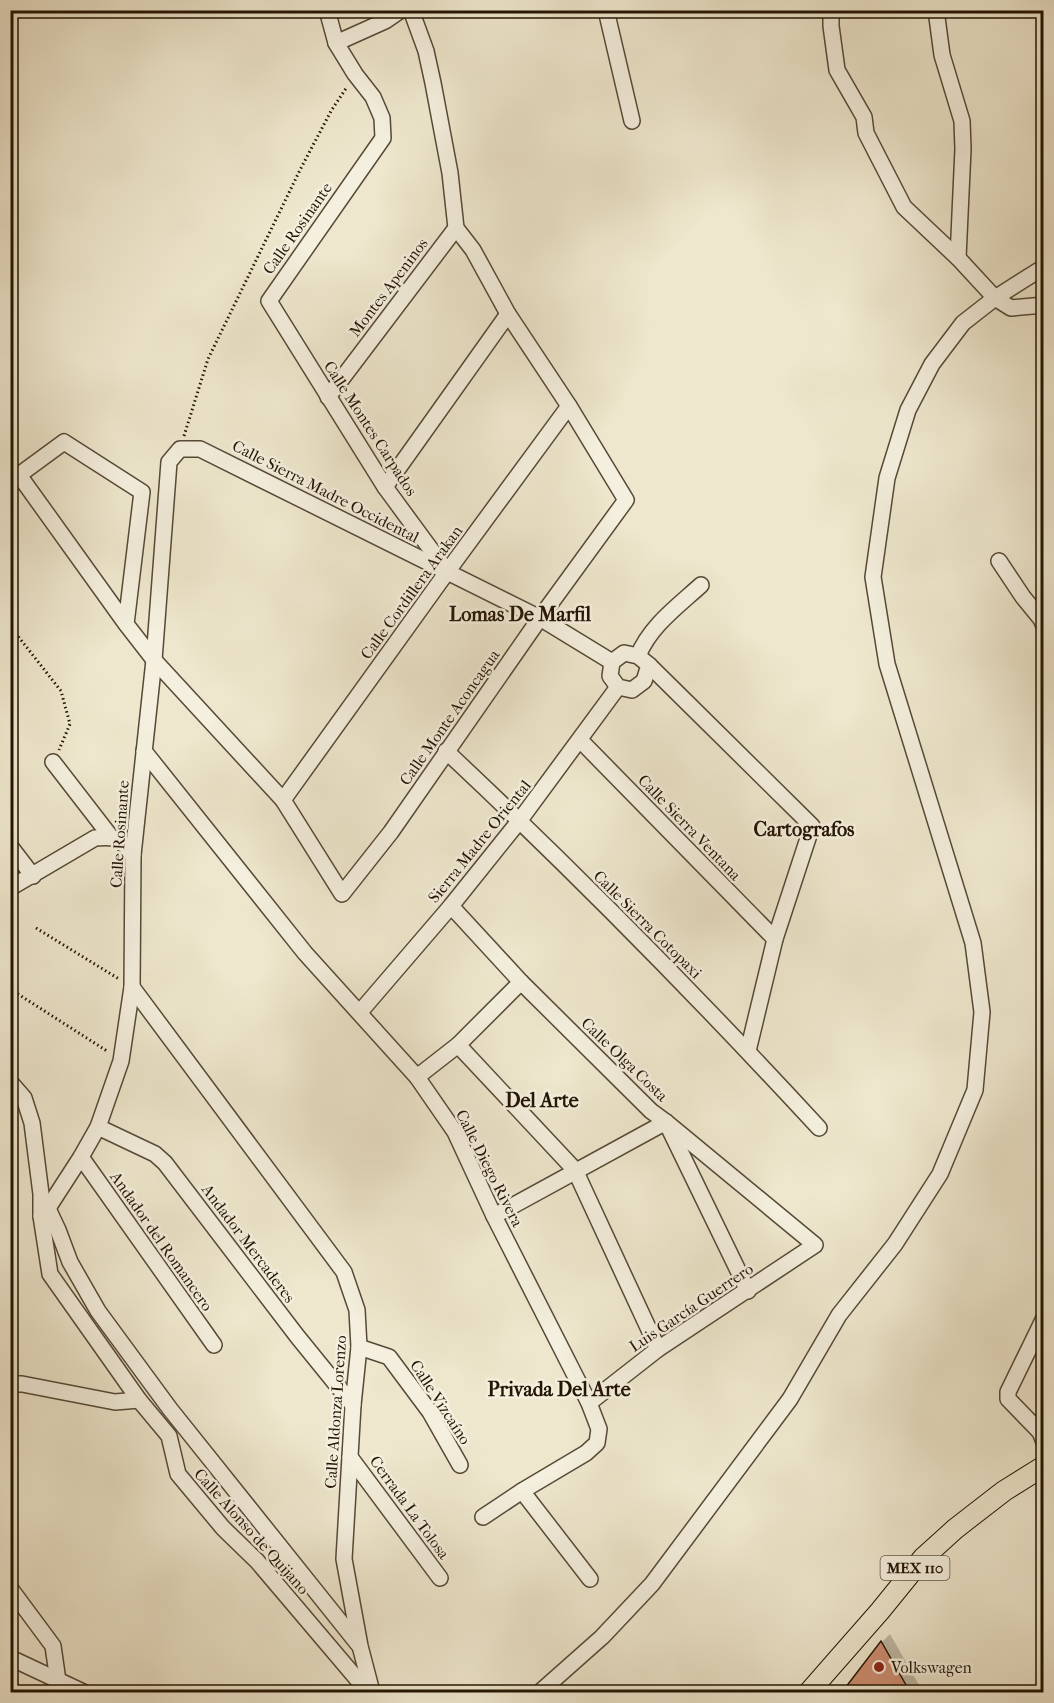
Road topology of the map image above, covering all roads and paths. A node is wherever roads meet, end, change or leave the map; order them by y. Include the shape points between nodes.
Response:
1 (327, 10) edge
2 (401, 10) edge
3 (411, 10) edge
4 (606, 10) edge
5 (831, 10) edge
6 (936, 10) edge
7 (336, 43) junction
8 (355, 74) junction
9 (632, 121) dead end
10 (456, 228) junction
11 (958, 258) junction
12 (1044, 267) edge
13 (995, 298) junction
14 (268, 301) joint
15 (1044, 305) edge
16 (508, 314) junction
17 (328, 397) junction
18 (569, 406) junction
19 (180, 449) junction
20 (385, 487) junction
21 (999, 561) dead end
22 (447, 572) junction
23 (701, 585) dead end
24 (540, 618) junction
25 (126, 624) junction
26 (10, 626) edge
27 (1044, 626) edge
28 (154, 660) junction
29 (643, 661) junction
30 (612, 662) junction
31 (618, 687) junction
32 (580, 740) junction
33 (144, 751) junction
34 (446, 751) junction
35 (53, 762) joint
36 (283, 800) junction
37 (520, 820) junction
38 (111, 837) junction
39 (10, 846) edge
40 (133, 855) junction
41 (33, 876) junction
42 (10, 888) edge
43 (451, 906) junction
44 (36, 928) dead end
45 (775, 939) junction
46 (521, 982) junction
47 (132, 987) junction
48 (10, 989) edge
49 (360, 1012) junction
50 (458, 1045) junction
51 (748, 1051) junction
52 (121, 1061) junction
53 (417, 1077) junction
54 (10, 1082) edge
55 (666, 1122) junction
56 (98, 1126) junction
57 (819, 1128) dead end
58 (81, 1157) junction
59 (575, 1170) junction
60 (44, 1212) junction
61 (494, 1216) junction
62 (815, 1245) joint
63 (748, 1291) junction
64 (1044, 1318) edge
65 (214, 1345) dead end
66 (359, 1347) junction
67 (658, 1349) junction
68 (10, 1384) edge
69 (139, 1400) junction
70 (589, 1403) junction
71 (353, 1405) junction
72 (170, 1409) junction
73 (157, 1421) junction
74 (1044, 1442) edge
75 (351, 1457) junction
76 (460, 1465) dead end
77 (1044, 1466) edge
78 (522, 1491) junction
79 (483, 1517) dead end
80 (440, 1578) dead end
81 (590, 1580) dead end
82 (10, 1588) edge
83 (360, 1646) junction
84 (10, 1659) edge
85 (58, 1681) junction
86 (83, 1692) edge
87 (370, 1692) edge
88 (540, 1692) edge
89 (809, 1692) edge

1 - 7 street, Calle Rosinante
2 - 7 street
3 - 10 street via 433,83
4 - 9 street
5 - 11 street via 837,70 864,117 866,133 904,207
6 - 11 street via 942,56 962,121
7 - 8 street, Calle Rosinante
8 - 14 street, Calle Rosinante via 373,96 382,118 382,138
8 - 19 path via 300,170 208,359
10 - 16 street via 473,250
10 - 17 street, Montes Apeninos
11 - 13 street
12 - 13 street
13 - 15 street via 1011,308
13 - 88 street via 963,323 932,364 908,410 887,478 873,577 887,664 973,943 982,1012 975,1090 940,1174 895,1244 839,1315 790,1399 652,1584 602,1637
14 - 17 street, Calle Montes Carpados
16 - 18 street
16 - 20 street
17 - 20 street, Calle Montes Carpados
18 - 22 street, Calle Cordillera Arakan
18 - 24 street, Calle Monte Aconcagua via 626,500
19 - 22 street, Calle Sierra Madre Occidental via 200,449
19 - 28 street, Calle Rosinante via 169,462
20 - 22 street, Calle Montes Carpados
21 - 27 street
22 - 24 street, Calle Sierra Madre Occidental
22 - 36 street, Calle Cordillera Arakan
23 - 29 street via 644,642
24 - 30 street, Calle Sierra Madre Occidental
24 - 34 street, Calle Monte Aconcagua
25 - 25 street via 19,475 64,442 142,492
25 - 28 street
26 - 35 path via 61,691 70,724
28 - 33 street, Calle Rosinante
28 - 36 street
29 - 30 street via 624,653
29 - 31 street via 644,681 632,690
29 - 45 street via 812,826
30 - 31 street via 610,676
31 - 32 street, Sierra Madre Oriental
32 - 37 street, Sierra Madre Oriental
32 - 45 street, Calle Sierra Ventana
33 - 40 street, Calle Rosinante
33 - 49 street, Calle Diego Rivera via 305,953
34 - 36 street, Calle Monte Aconcagua via 392,832 342,894
34 - 37 street, Calle Sierra Cotopaxi
35 - 38 street
37 - 43 street, Sierra Madre Oriental
37 - 51 street, Calle Sierra Cotopaxi
38 - 40 street via 123,842
38 - 41 street via 95,838
39 - 41 street
40 - 47 street, Calle Rosinante
41 - 42 street
43 - 46 street, Calle Olga Costa
43 - 49 street, Sierra Madre Oriental
44 - 47 path
45 - 51 street
46 - 50 street
46 - 55 street, Calle Olga Costa
47 - 52 street, Calle Rosinante
47 - 66 street, Calle Aldonza Lorenzo via 344,1272 357,1310
48 - 52 path
49 - 53 street, Calle Diego Rivera
50 - 53 street
50 - 59 street
51 - 57 street, Calle Sierra Cotopaxi
52 - 56 street, Calle Rosinante
53 - 61 street, Calle Diego Rivera via 455,1132
54 - 60 street, Calle Alonso de Quijano via 24,1098 32,1124
55 - 59 street
55 - 62 street, Calle Olga Costa
55 - 63 street
56 - 58 street, Calle Rosinante
56 - 71 street, Andador Mercaderes via 155,1154 165,1163
58 - 60 street, Calle Rosinante
58 - 65 street, Andador del Romancero
59 - 61 street
59 - 67 street
60 - 69 street, Calle Alonso de Quijano via 50,1274
60 - 72 street, Calle Alonso de Quijano via 58,1230 70,1262 98,1311
61 - 70 street, Calle Diego Rivera
62 - 63 street, Luis García Guerrero
63 - 67 street, Luis García Guerrero
64 - 74 street via 1008,1399 1040,1432
66 - 71 street, Calle Aldonza Lorenzo
66 - 76 street, Calle Vizcaíno via 389,1357 430,1412
67 - 70 street, Luis García Guerrero
68 - 69 street via 115,1402
69 - 73 street, Calle Alonso de Quijano
70 - 78 street, Calle Diego Rivera via 599,1429 597,1443
71 - 75 street, Calle Aldonza Lorenzo
72 - 73 street
72 - 83 street, Calle Alonso de Quijano
73 - 87 street, Calle Alonso de Quijano via 169,1436 178,1474
75 - 80 street, Cerrada La Tolosa
75 - 83 street, Calle Aldonza Lorenzo via 344,1560
77 - 89 main road, MEX 110 via 1004,1491 923,1558
78 - 79 street, Calle Diego Rivera
78 - 81 street
82 - 85 street via 53,1646
83 - 87 street, Calle Aldonza Lorenzo
84 - 85 street
85 - 86 street

